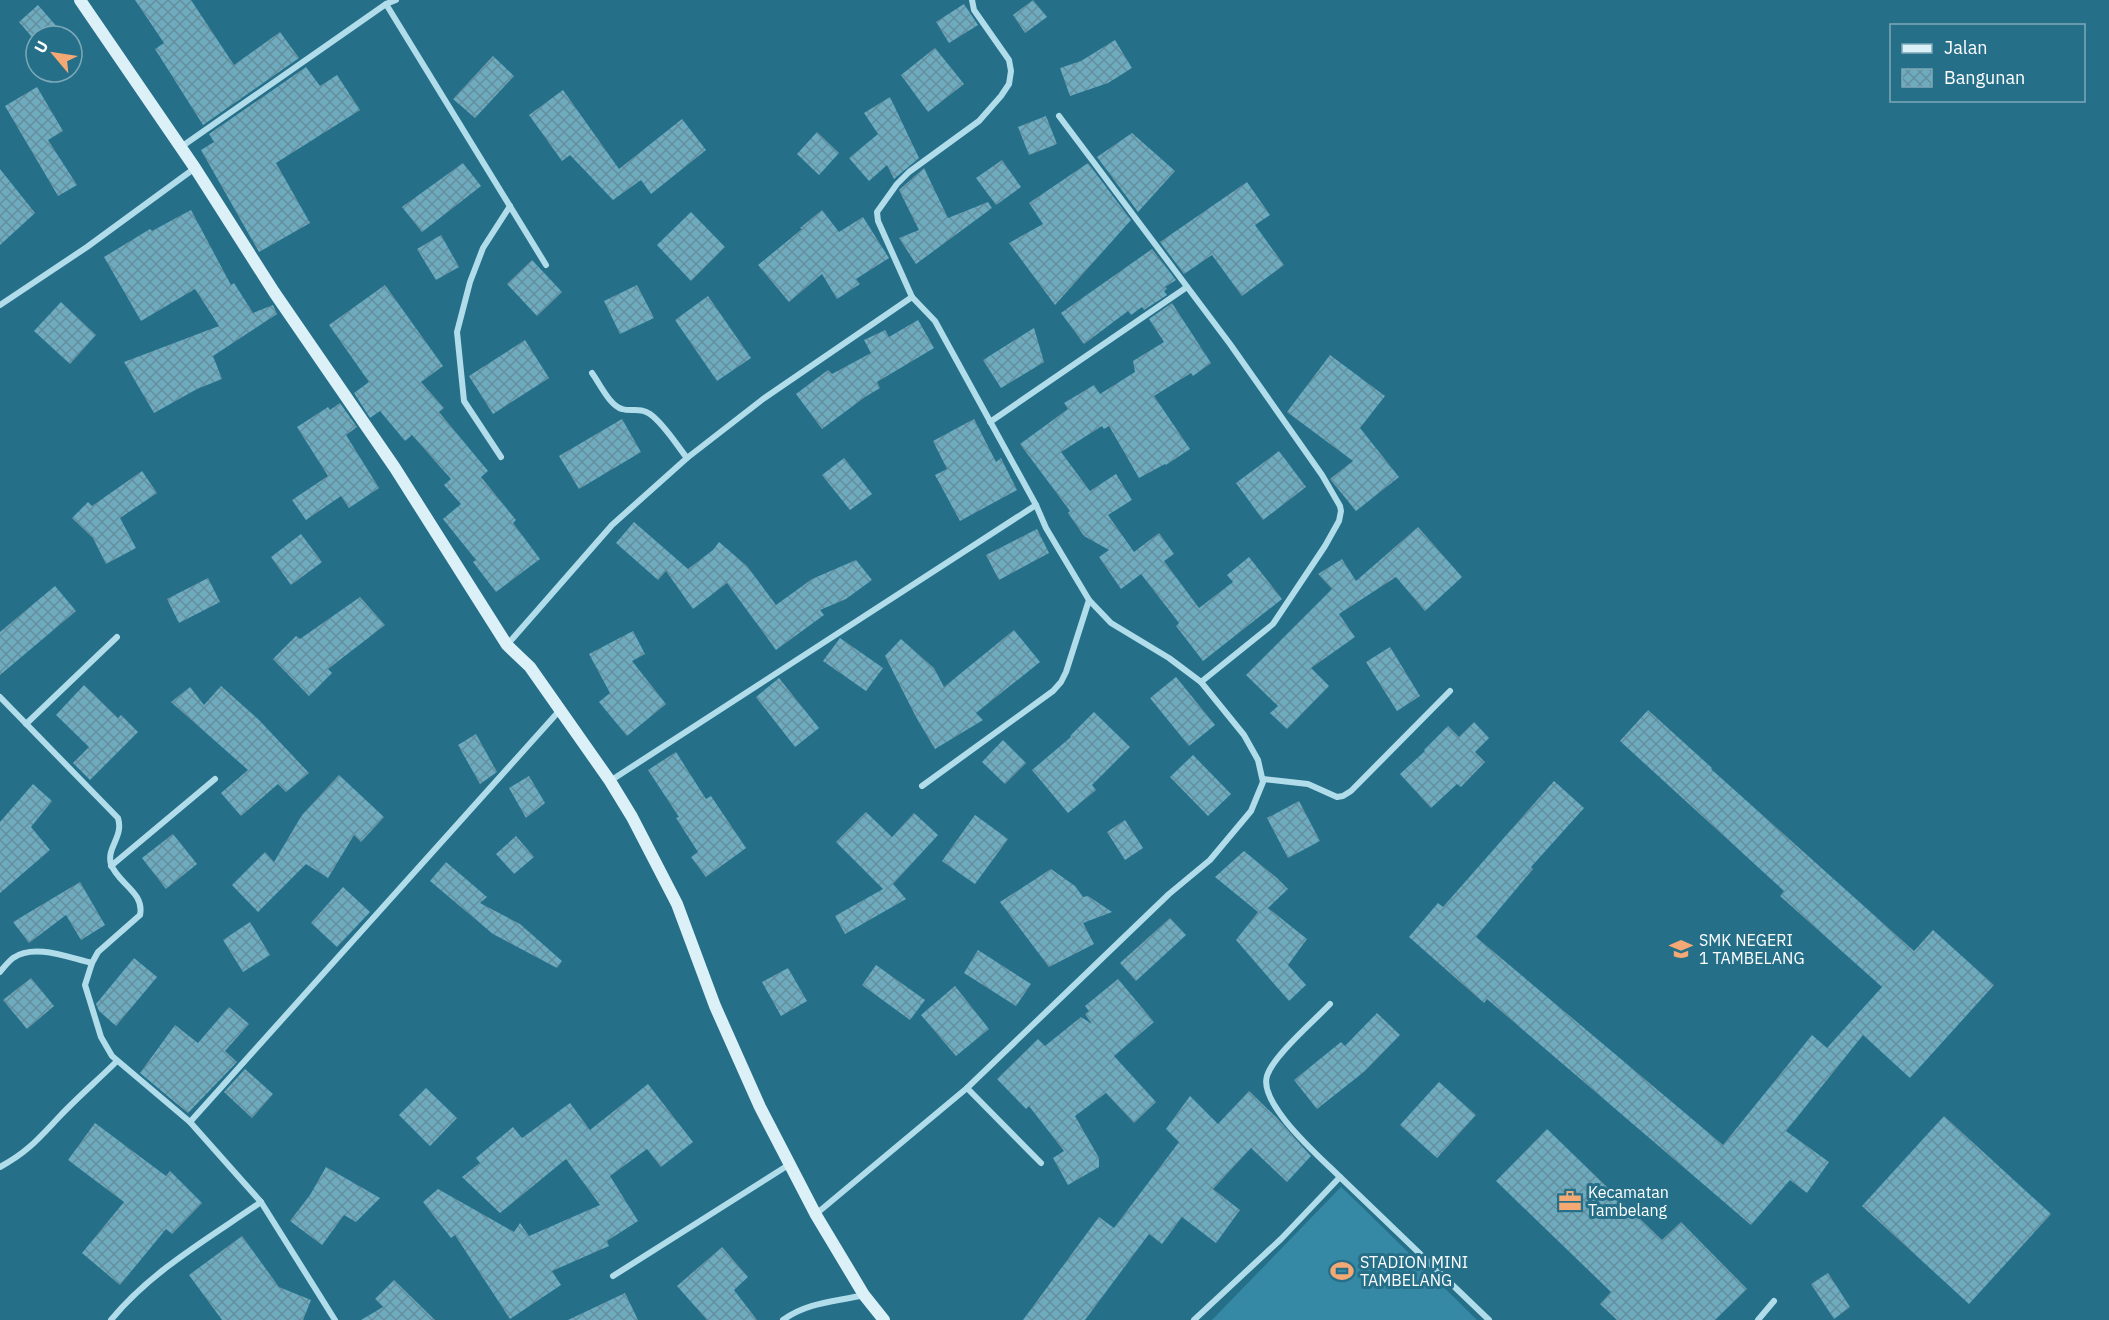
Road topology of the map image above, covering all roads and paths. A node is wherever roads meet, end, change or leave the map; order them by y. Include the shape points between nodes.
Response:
1 (80, 0) edge
2 (396, 0) edge
3 (972, 0) edge
4 (386, 4) junction
5 (1059, 116) dead end
6 (181, 147) junction
7 (195, 168) junction
8 (510, 206) junction
9 (546, 265) dead end
10 (1187, 287) junction
11 (912, 297) junction
12 (0, 305) edge
13 (592, 373) dead end
14 (990, 422) junction
15 (501, 457) dead end
16 (687, 458) junction
17 (1036, 505) junction
18 (1089, 600) junction
19 (117, 637) dead end
20 (507, 645) junction
21 (1202, 682) junction
22 (1450, 691) dead end
23 (0, 697) edge
24 (560, 710) junction
25 (26, 724) junction
26 (1263, 778) junction
27 (215, 779) dead end
28 (610, 781) junction
29 (922, 786) dead end
30 (111, 866) junction
31 (92, 963) junction
32 (0, 972) edge
33 (1330, 1004) dead end
34 (117, 1061) junction
35 (967, 1088) junction
36 (189, 1122) junction
37 (1041, 1163) dead end
38 (790, 1164) junction
39 (0, 1167) edge
40 (1340, 1177) junction
41 (261, 1202) junction
42 (816, 1215) junction
43 (613, 1276) dead end
44 (864, 1295) junction
45 (1774, 1301) dead end
46 (111, 1320) edge
47 (335, 1320) edge
48 (783, 1320) edge
49 (884, 1320) edge
50 (1194, 1320) edge
51 (1489, 1320) edge
52 (1758, 1320) edge

1 - 6 street
2 - 4 street
3 - 11 street via 974,10 1009,60 1009,84 979,121 909,172 879,207 878,221
4 - 6 street
4 - 8 street
5 - 10 street
6 - 7 street
7 - 12 street
7 - 20 street via 274,292 395,468
8 - 9 street
8 - 15 street via 483,248 457,332 464,401
10 - 14 street
10 - 21 street via 1322,475 1339,500 1341,511 1325,546 1273,624
11 - 14 street via 935,321
11 - 16 street via 763,399
13 - 16 street via 617,407 640,409 654,417
14 - 17 street
16 - 20 street via 612,525
17 - 18 street
17 - 28 street
18 - 21 street via 1111,623
18 - 29 street via 1066,672 1057,686
19 - 25 street
20 - 24 street via 530,668
21 - 26 street via 1244,735
22 - 26 street via 1343,796 1308,784
23 - 25 street
24 - 28 street
24 - 36 street
25 - 30 street via 118,818 120,826 111,851
26 - 35 street via 1251,811 1210,860 1169,894
27 - 30 street
28 - 38 street via 677,904 715,1006
30 - 31 street via 140,900 142,908 140,915 98,952
31 - 32 street via 31,952 12,959
31 - 34 street via 85,985 90,1005 101,1037
33 - 40 street via 1271,1066 1264,1085 1284,1119
34 - 36 street
34 - 39 street via 37,1142
35 - 37 street
35 - 42 street
36 - 41 street
38 - 42 street
38 - 43 street
40 - 50 street via 1281,1239
40 - 51 street
41 - 46 street via 161,1272
41 - 47 street
42 - 44 street
44 - 48 street via 806,1306
44 - 49 street
45 - 52 street

